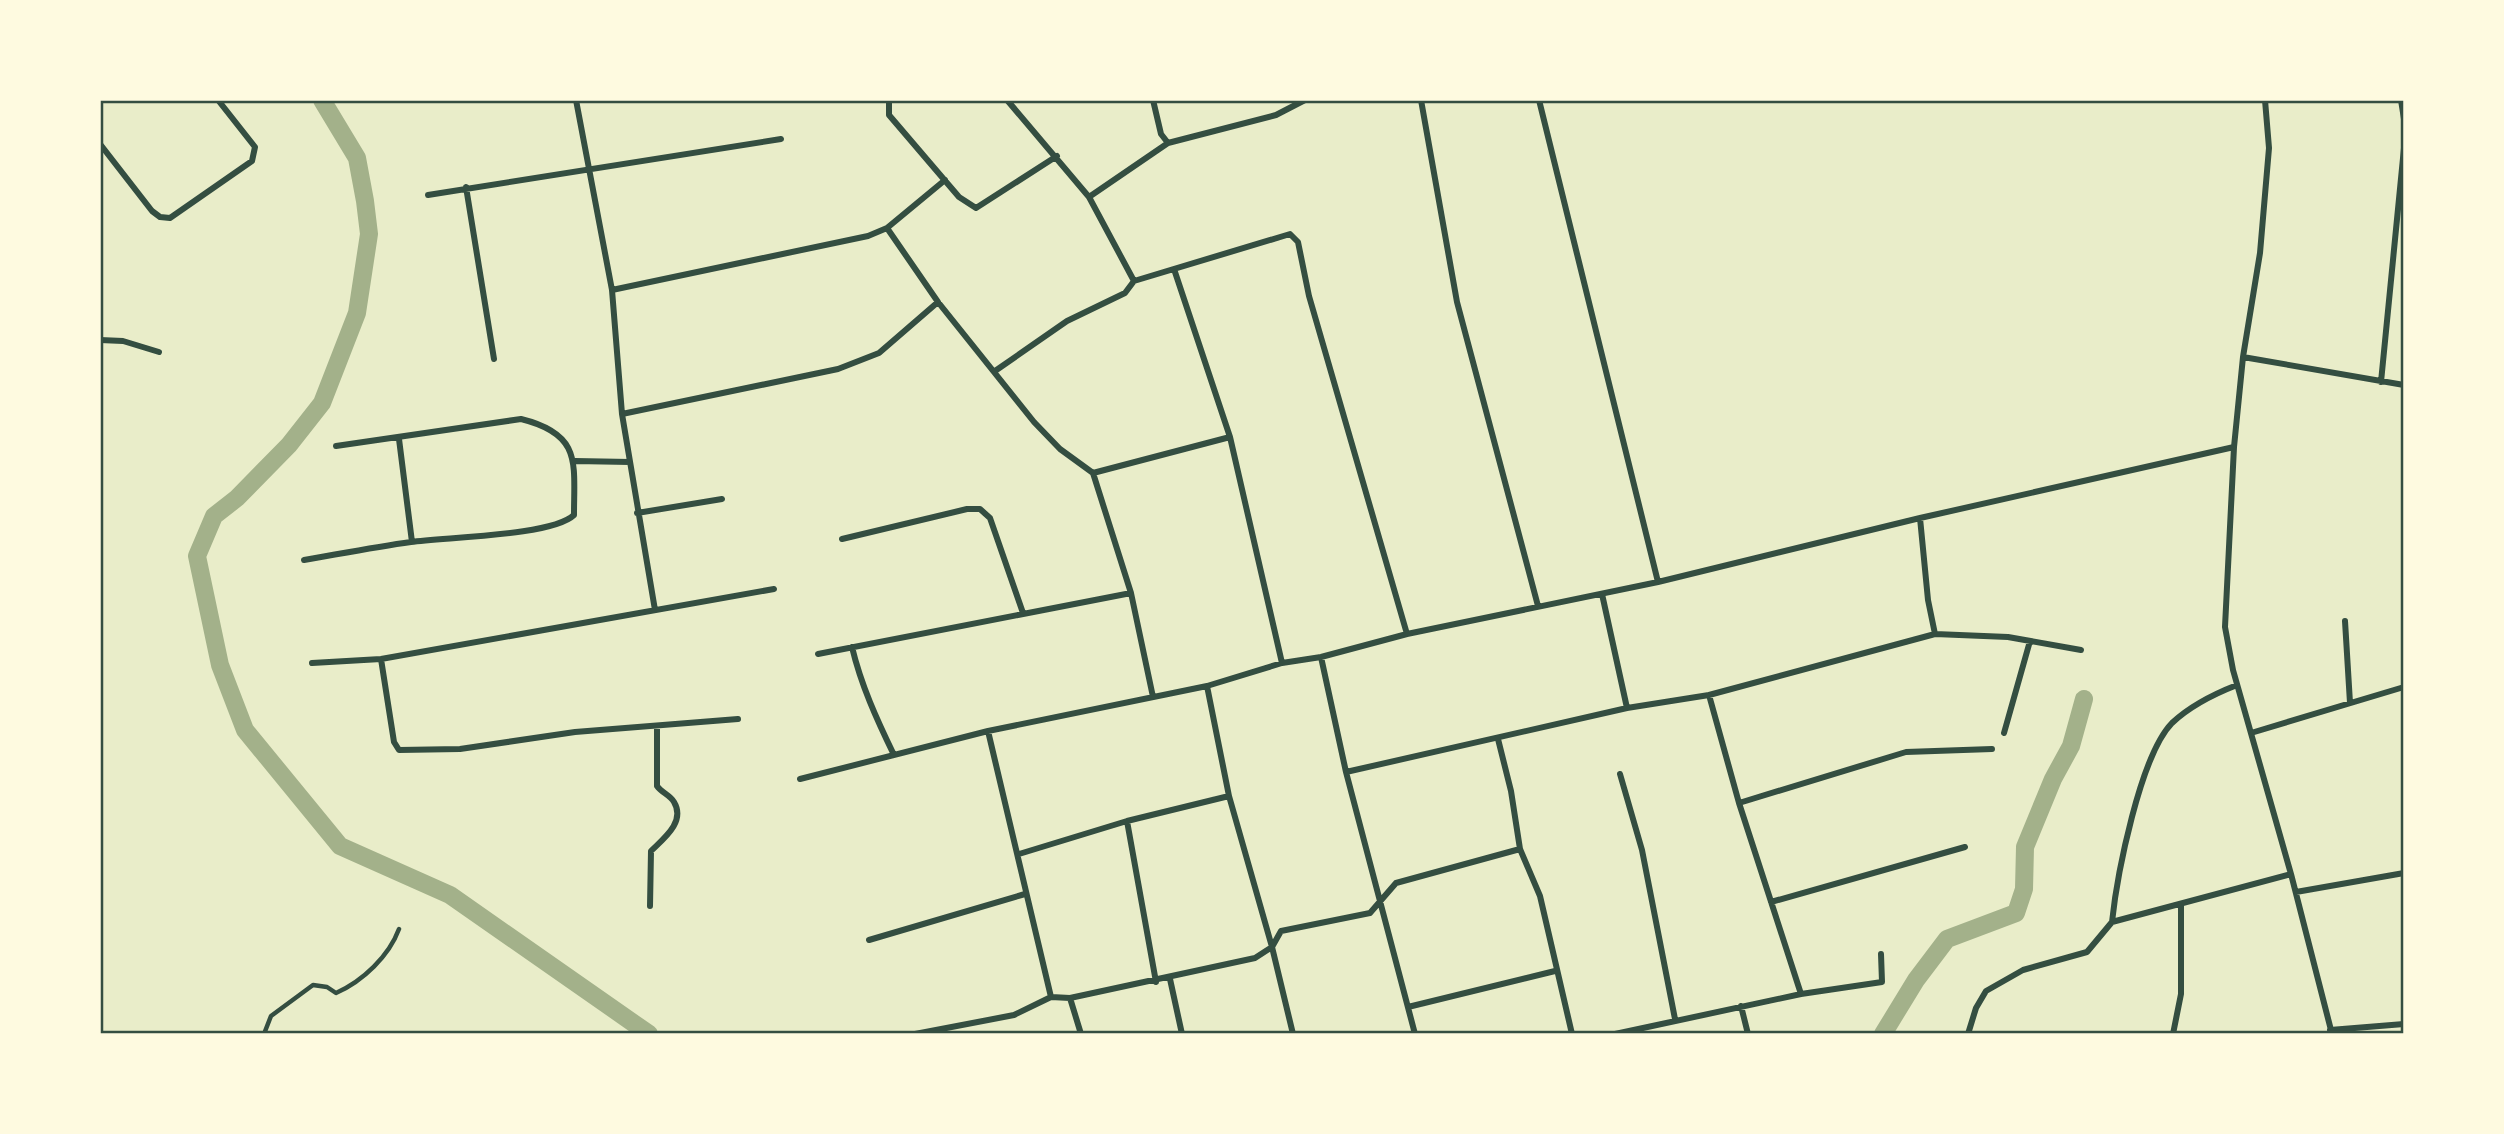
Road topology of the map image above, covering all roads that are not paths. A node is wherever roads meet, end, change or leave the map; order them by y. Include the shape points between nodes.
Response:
1 (218, 100) edge
2 (576, 100) edge
3 (889, 100) edge
4 (1006, 100) edge
5 (1153, 100) edge
6 (1421, 100) edge
7 (1539, 100) edge
8 (2265, 100) edge
9 (2401, 100) edge
10 (1301, 101) edge
11 (2404, 119) edge
12 (781, 139) dead end
13 (1168, 143) junction
14 (100, 144) edge
15 (2404, 148) edge
16 (1056, 156) junction
17 (587, 170) junction
18 (945, 180) junction
19 (466, 187) junction
20 (428, 195) dead end
21 (1089, 197) junction
22 (887, 228) junction
23 (1174, 269) junction
24 (1135, 281) junction
25 (612, 290) junction
26 (938, 302) junction
27 (100, 340) edge
28 (159, 352) dead end
29 (2243, 357) junction
30 (494, 359) dead end
31 (995, 371) junction
32 (2381, 382) junction
33 (2404, 386) edge
34 (622, 414) junction
35 (1230, 437) junction
36 (399, 439) junction
37 (336, 446) dead end
38 (2234, 447) junction
39 (575, 461) junction
40 (629, 461) junction
41 (1093, 473) junction
42 (722, 499) dead end
43 (638, 513) junction
44 (1920, 518) junction
45 (842, 539) dead end
46 (412, 542) junction
47 (303, 560) dead end
48 (1658, 582) junction
49 (774, 589) dead end
50 (1131, 593) junction
51 (1602, 594) junction
52 (1538, 607) junction
53 (654, 610) junction
54 (1023, 613) junction
55 (2345, 621) dead end
56 (1407, 634) junction
57 (1935, 634) junction
58 (2029, 641) junction
59 (852, 648) junction
60 (2081, 650) dead end
61 (818, 654) dead end
62 (1321, 657) junction
63 (381, 659) junction
64 (312, 663) dead end
65 (1282, 663) junction
66 (2237, 685) junction
67 (1207, 686) junction
68 (2404, 687) edge
69 (1709, 695) junction
70 (1153, 697) junction
71 (2350, 703) junction
72 (1627, 708) junction
73 (738, 719) dead end
74 (657, 726) junction
75 (988, 731) junction
76 (2004, 733) dead end
77 (2251, 733) junction
78 (1498, 739) junction
79 (1992, 749) dead end
80 (894, 755) junction
81 (1346, 772) junction
82 (1620, 774) dead end
83 (800, 779) dead end
84 (1228, 796) junction
85 (1739, 803) junction
86 (1127, 821) junction
87 (1965, 847) dead end
88 (1520, 849) junction
89 (1019, 854) junction
90 (2404, 873) edge
91 (2291, 874) junction
92 (2296, 892) junction
93 (1025, 894) junction
94 (1380, 899) junction
95 (1771, 902) junction
96 (2181, 905) junction
97 (650, 906) dead end
98 (2112, 922) junction
99 (399, 929) dead end
100 (869, 940) dead end
101 (1272, 947) junction
102 (1881, 954) dead end
103 (1555, 971) junction
104 (1170, 979) junction
105 (1156, 982) junction
106 (1801, 994) junction
107 (1051, 997) junction
108 (1070, 999) junction
109 (1741, 1006) junction
110 (1409, 1007) junction
111 (1675, 1019) junction
112 (2404, 1024) edge
113 (2331, 1032) edge
114 (264, 1034) edge
115 (915, 1034) edge
116 (1081, 1034) edge
117 (1182, 1034) edge
118 (1293, 1034) edge
119 (1415, 1034) edge
120 (1572, 1034) edge
121 (1615, 1034) edge
122 (1748, 1034) edge
123 (1968, 1034) edge
124 (2173, 1034) edge

1 - 14 street via 255,147 255,154 252,161 170,218 152,211
2 - 17 street
3 - 18 street via 889,114
4 - 16 street
5 - 13 street via 1161,134
6 - 52 street via 1457,302
7 - 48 street
8 - 29 street via 2269,148 2260,253
9 - 11 street
10 - 13 street via 1276,115
12 - 17 street
13 - 21 street
15 - 32 street
16 - 18 street via 976,208 958,197
16 - 21 street
17 - 19 street
17 - 25 street
18 - 22 street
19 - 20 street
19 - 30 street
21 - 24 street
22 - 25 street via 869,236
22 - 26 street
23 - 24 street
23 - 35 street
23 - 56 street via 1290,234 1298,242 1309,296
24 - 31 street via 1125,293 1068,321
25 - 34 street
26 - 31 street
26 - 34 street via 879,353 838,369
27 - 28 street via 123,341
29 - 32 street
29 - 38 street
31 - 41 street via 1034,422
32 - 33 street
34 - 40 street
35 - 41 street
35 - 65 street
36 - 37 street
36 - 39 street via 521,419 547,425 565,442
36 - 46 street
38 - 44 street
38 - 66 street via 2225,627
39 - 40 street
39 - 46 street via 575,515 566,523
40 - 43 street
41 - 50 street
42 - 43 street
43 - 53 street
44 - 48 street
44 - 57 street via 1927,600
45 - 54 street via 980,509 990,518
46 - 47 street
48 - 51 street
49 - 53 street
50 - 54 street
50 - 70 street
51 - 52 street
51 - 72 street
52 - 56 street
53 - 63 street
54 - 59 street
55 - 71 street
56 - 62 street
57 - 58 street
57 - 69 street
58 - 60 street
58 - 76 street
59 - 61 street
59 - 80 street via 865,694
62 - 65 street
62 - 81 street
63 - 64 street
63 - 74 street via 399,750 460,749 575,732
65 - 67 street
66 - 77 street
66 - 98 street via 2214,694 2172,724 2154,751 2117,871
67 - 70 street
67 - 84 street
68 - 71 street
69 - 72 street
69 - 85 street
70 - 75 street
71 - 77 street
72 - 78 street
73 - 74 street
74 - 97 street via 657,786 677,808 675,827 652,851
75 - 80 street
75 - 89 street
77 - 91 street
78 - 81 street
78 - 88 street
79 - 85 street via 1906,752
80 - 83 street
81 - 94 street
82 - 111 street via 1642,850
84 - 86 street
84 - 101 street
85 - 95 street
86 - 89 street
86 - 105 street
87 - 95 street
88 - 94 street via 1395,883
88 - 103 street via 1540,896
89 - 93 street
90 - 92 street
91 - 92 street
91 - 96 street
92 - 113 street
93 - 100 street
93 - 107 street
94 - 101 street via 1370,913 1281,931
94 - 110 street
95 - 106 street
96 - 98 street
96 - 124 street via 2181,994
98 - 123 street via 2087,953 2023,970 1986,992
99 - 114 street via 394,943 365,975 336,993 313,985 271,1016
101 - 104 street via 1255,958
101 - 118 street
102 - 106 street via 1882,982
103 - 110 street
103 - 120 street
104 - 105 street
104 - 117 street
105 - 108 street
106 - 109 street
107 - 108 street
107 - 115 street via 1014,1014
108 - 116 street
109 - 111 street
109 - 122 street
110 - 119 street
111 - 121 street
112 - 113 street

